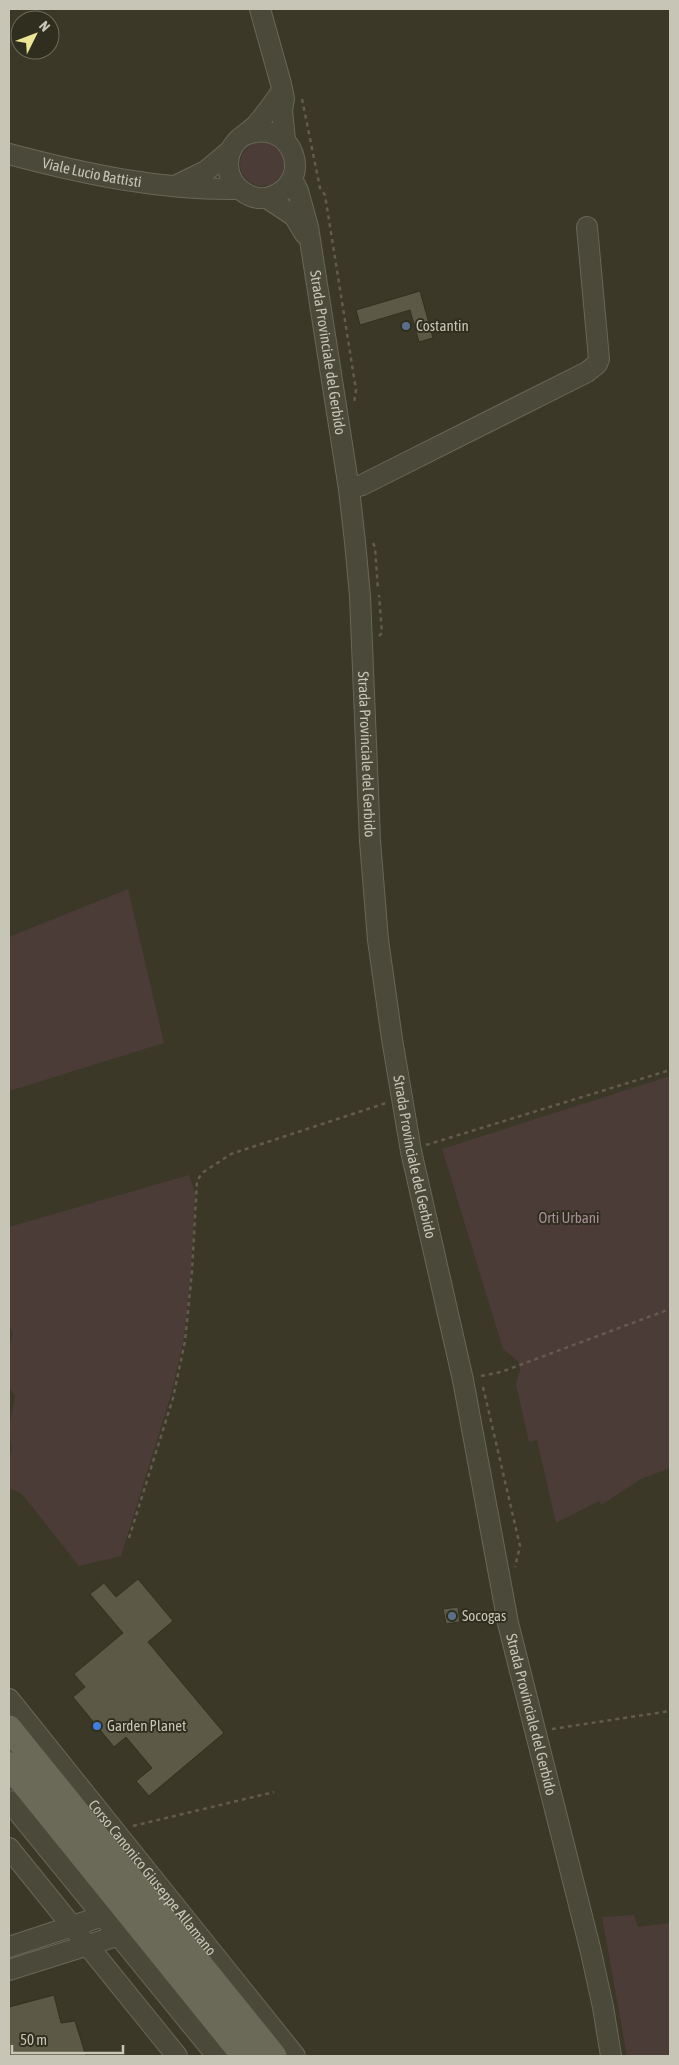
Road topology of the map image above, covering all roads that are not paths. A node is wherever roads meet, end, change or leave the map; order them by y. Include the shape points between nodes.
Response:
1 (260, 9) edge
2 (292, 92) junction
3 (245, 135) junction
4 (284, 140) junction
5 (231, 150) junction
6 (9, 154) edge
7 (292, 179) junction
8 (175, 186) junction
9 (238, 189) junction
10 (267, 198) junction
11 (587, 227) dead end
12 (310, 242) junction
13 (349, 489) junction
14 (9, 1699) edge
15 (9, 1728) edge
16 (9, 1765) edge
17 (9, 1801) edge
18 (9, 1848) edge
19 (104, 1916) junction
20 (74, 1926) junction
21 (120, 1935) junction
22 (9, 1946) edge
23 (89, 1946) junction
24 (9, 1970) edge
25 (177, 2056) edge
26 (217, 2056) edge
27 (244, 2056) edge
28 (274, 2056) edge
29 (295, 2056) edge
30 (611, 2056) edge

1 - 2 street, Strada Provinciale del Gerbido via 277,65
2 - 3 street
2 - 4 street, Strada Provinciale del Gerbido
3 - 4 street via 265,130
3 - 5 street
4 - 7 street, Strada Provinciale del Gerbido via 295,158
5 - 8 street, Viale Lucio Battisti via 206,171
5 - 9 street via 228,170
6 - 8 street, Viale Lucio Battisti via 84,173
7 - 10 street via 286,188
7 - 12 street, Strada Provinciale del Gerbido
8 - 9 street, Viale Lucio Battisti
9 - 10 street, Strada Provinciale del Gerbido via 246,195
10 - 12 street, Strada Provinciale del Gerbido via 294,216
11 - 13 street via 597,364 587,372
12 - 13 street, Strada Provinciale del Gerbido
13 - 30 street, Strada Provinciale del Gerbido via 360,596 374,886 382,969 402,1100 463,1380 506,1615 548,1729
14 - 29 street, Corso Canonico Giuseppe Allamano
15 - 28 main road, Corso Canonico Giuseppe Allamano
16 - 27 main road
17 - 19 street
18 - 20 street
19 - 20 street
19 - 21 street
20 - 22 street
20 - 23 street
21 - 23 street
21 - 26 street
23 - 24 street
23 - 25 street

